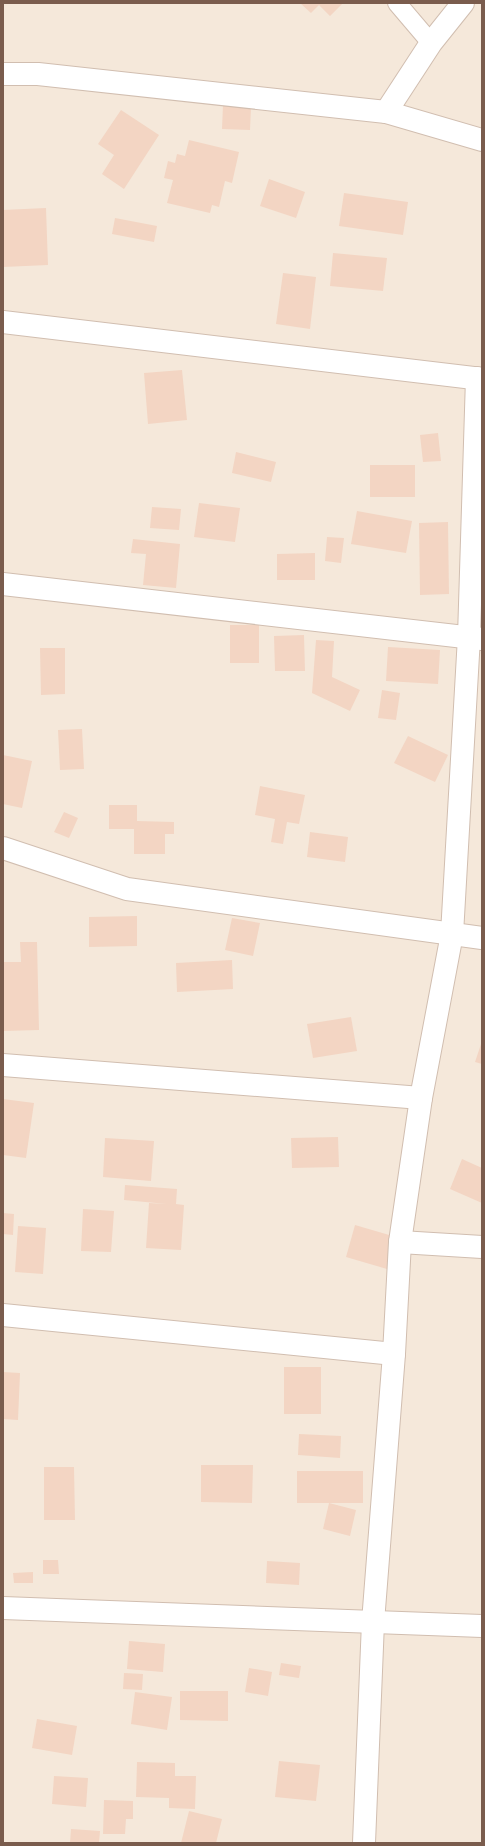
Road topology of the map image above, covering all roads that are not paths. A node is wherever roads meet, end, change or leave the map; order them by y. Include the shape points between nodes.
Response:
1 (397, 3) edge
2 (464, 3) edge
3 (431, 43) junction
4 (3, 74) edge
5 (386, 112) junction
6 (482, 140) edge
7 (3, 322) edge
8 (480, 379) edge
9 (3, 584) edge
10 (476, 638) edge
11 (3, 848) edge
12 (452, 934) junction
13 (482, 938) edge
14 (3, 1065) edge
15 (421, 1098) junction
16 (400, 1242) junction
17 (482, 1247) edge
18 (3, 1315) edge
19 (394, 1354) junction
20 (3, 1608) edge
21 (373, 1622) junction
22 (482, 1626) edge
23 (364, 1843) edge

1 - 3 lane
2 - 3 street
3 - 5 street
4 - 5 street via 38,74
5 - 6 street
7 - 8 street
8 - 10 street
9 - 10 street
10 - 12 street
11 - 12 street via 127,889
12 - 13 street
12 - 15 street
14 - 15 street
15 - 16 street
16 - 17 street
16 - 19 street
18 - 19 street
19 - 21 street
20 - 21 street
21 - 22 street
21 - 23 street

